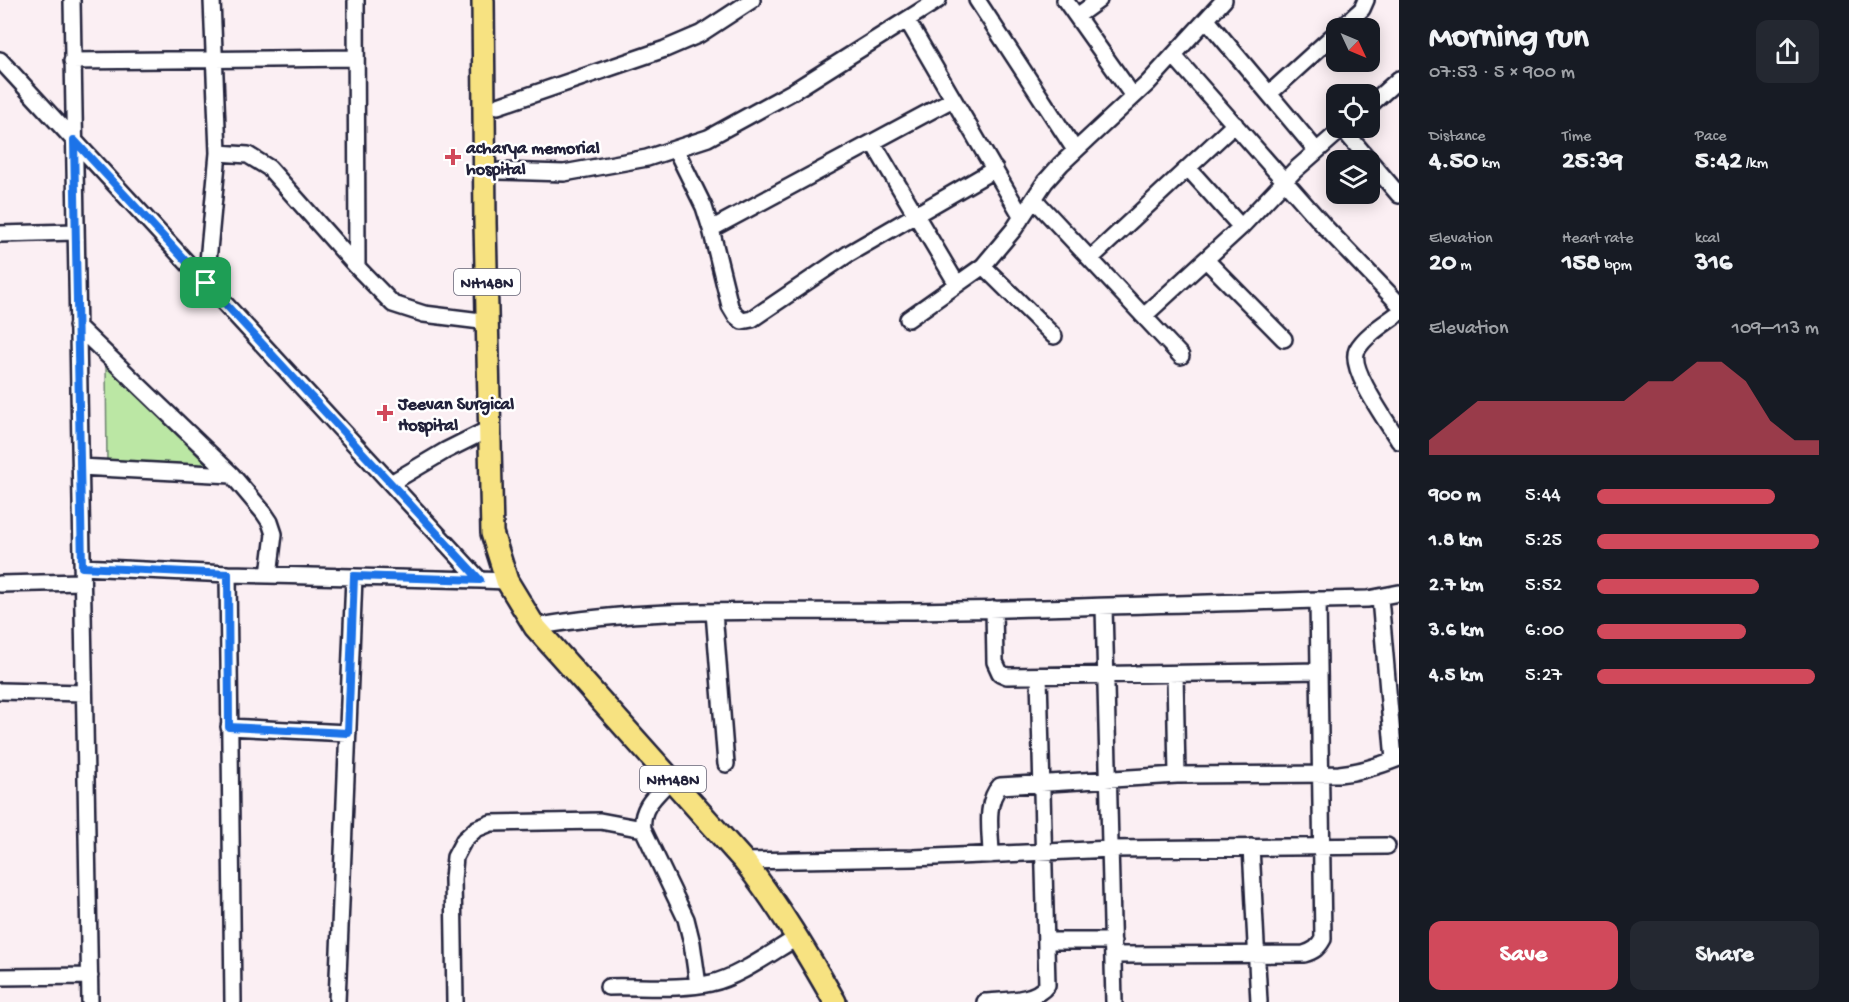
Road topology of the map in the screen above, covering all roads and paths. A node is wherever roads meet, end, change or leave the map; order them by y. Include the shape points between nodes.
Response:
1 (72, 0) edge
2 (212, 0) edge
3 (356, 0) edge
4 (483, 0) edge
5 (497, 0) edge
6 (752, 0) edge
7 (938, 0) edge
8 (977, 0) edge
9 (1065, 0) edge
10 (1099, 0) edge
11 (1366, 0) edge
12 (1213, 8) edge
13 (1077, 16) junction
14 (1352, 18) edge
15 (906, 20) junction
16 (1326, 42) edge
17 (1174, 56) junction
18 (356, 58) junction
19 (0, 60) edge
20 (214, 60) junction
21 (72, 61) junction
22 (1399, 79) edge
23 (1270, 93) junction
24 (1133, 96) junction
25 (1380, 96) edge
26 (953, 99) junction
27 (498, 106) junction
28 (1235, 124) junction
29 (1330, 138) edge
30 (1350, 138) edge
31 (74, 140) junction
32 (873, 142) junction
33 (676, 150) junction
34 (1075, 150) junction
35 (1316, 150) junction
36 (1360, 150) edge
37 (218, 153) junction
38 (1188, 168) junction
39 (994, 170) junction
40 (499, 171) junction
41 (1380, 173) edge
42 (1285, 181) junction
43 (1399, 195) edge
44 (1034, 199) junction
45 (915, 215) junction
46 (1022, 217) junction
47 (1241, 227) junction
48 (711, 229) junction
49 (75, 232) junction
50 (0, 234) edge
51 (1090, 259) junction
52 (1206, 260) junction
53 (983, 266) junction
54 (357, 267) junction
55 (206, 283) junction
56 (957, 284) junction
57 (1399, 304) edge
58 (1399, 313) edge
59 (1144, 316) junction
60 (908, 319) dead end
61 (489, 322) junction
62 (77, 326) junction
63 (1054, 336) dead end
64 (1284, 339) dead end
65 (1181, 356) dead end
66 (491, 428) junction
67 (1399, 441) edge
68 (80, 467) junction
69 (232, 476) junction
70 (390, 483) junction
71 (505, 572) junction
72 (228, 574) junction
73 (82, 575) junction
74 (269, 575) junction
75 (354, 576) junction
76 (480, 580) junction
77 (0, 584) edge
78 (1399, 593) edge
79 (1380, 598) junction
80 (1318, 600) junction
81 (1104, 607) junction
82 (994, 609) junction
83 (714, 612) junction
84 (535, 627) junction
85 (1319, 671) junction
86 (1175, 674) junction
87 (1039, 676) junction
88 (1106, 676) junction
89 (0, 691) edge
90 (84, 693) junction
91 (229, 727) junction
92 (348, 733) junction
93 (1397, 759) edge
94 (726, 764) dead end
95 (1177, 775) junction
96 (1320, 775) junction
97 (672, 778) junction
98 (1109, 781) junction
99 (1042, 782) junction
100 (643, 829) junction
101 (1322, 846) junction
102 (1387, 846) dead end
103 (1251, 847) junction
104 (1111, 849) junction
105 (1044, 853) junction
106 (991, 855) junction
107 (744, 861) junction
108 (798, 937) junction
109 (1046, 941) junction
110 (1113, 948) junction
111 (1257, 954) junction
112 (90, 976) junction
113 (0, 977) edge
114 (698, 985) junction
115 (608, 987) dead end
116 (90, 1002) edge
117 (233, 1002) edge
118 (338, 1002) edge
119 (455, 1002) edge
120 (835, 1002) edge
121 (985, 1002) edge
122 (1114, 1002) edge
123 (1260, 1002) edge

1 - 21 street
2 - 20 street
3 - 18 street
4 - 61 highway, NH148N
5 - 27 highway, NH148N
6 - 27 street via 710,28 666,49
7 - 15 street
8 - 34 street
9 - 13 street
10 - 13 street
11 - 14 street
12 - 17 street
12 - 23 street
13 - 24 street
15 - 26 street
15 - 33 street via 735,125
16 - 23 street
17 - 24 street
17 - 28 street
18 - 20 street
18 - 54 street
19 - 31 street
20 - 21 street
20 - 37 street
21 - 31 street
22 - 25 street
23 - 35 street
24 - 34 street
26 - 32 street
26 - 39 street
27 - 40 highway, NH148N
28 - 38 street
28 - 42 street
29 - 35 street
30 - 36 street
31 - 49 street
31 - 55 street
32 - 45 street
32 - 48 street
33 - 40 street via 564,173
33 - 48 street
34 - 44 street
35 - 42 street
37 - 54 street via 248,155 269,168
37 - 55 street
38 - 47 street
38 - 51 street
39 - 45 street
39 - 46 street
40 - 71 highway, NH148N
41 - 43 street
42 - 47 street
42 - 57 street
44 - 46 street
44 - 51 street
45 - 48 street via 848,254 752,319 742,321 730,306
45 - 56 street
46 - 53 street
47 - 52 street
49 - 50 street
49 - 62 street
51 - 59 street
52 - 59 street
52 - 64 street
53 - 56 street
53 - 63 street
54 - 61 street via 393,304 424,314
55 - 70 street
56 - 60 street
58 - 67 street via 1366,339 1354,361
59 - 65 street
61 - 66 highway, NH148N
62 - 68 street
62 - 69 street
66 - 70 street
66 - 71 highway, NH148N via 492,533
68 - 69 street
68 - 73 street
69 - 74 street via 270,522 274,534
70 - 76 street
71 - 76 street
71 - 84 highway, NH148N
72 - 73 street
72 - 74 street
72 - 91 street
73 - 77 street
73 - 90 street
74 - 75 street
75 - 76 street
75 - 92 street
78 - 79 street
79 - 80 street
79 - 93 street
80 - 81 street
80 - 85 street
81 - 82 street
81 - 88 street
82 - 83 street
82 - 87 street via 1000,673
83 - 84 street via 625,615
83 - 94 street
84 - 97 highway, NH148N
85 - 86 street
85 - 96 street
86 - 88 street
86 - 95 street
87 - 88 street
87 - 99 street
88 - 98 street
89 - 90 street
90 - 112 street
91 - 92 street
91 - 117 street
92 - 118 street
93 - 96 street via 1357,773
95 - 96 street
95 - 98 street
96 - 101 street
97 - 100 street via 646,809
97 - 107 highway, NH148N
98 - 99 street
98 - 104 street
99 - 105 street
99 - 106 street via 1000,786 995,792 991,802
100 - 114 street via 686,919
100 - 119 street via 600,821 491,823 464,840 455,857 453,879
101 - 102 street
101 - 103 street
101 - 111 street via 1320,945 1304,954
103 - 104 street
103 - 111 street
104 - 105 street
104 - 110 street
105 - 106 street
105 - 109 street
106 - 107 street
107 - 108 highway, NH148N
108 - 114 street via 732,976
108 - 120 highway, NH148N
109 - 110 street
109 - 121 street via 1047,985 1042,991 1026,998
110 - 111 street
110 - 122 street
111 - 123 street
112 - 113 street
112 - 116 street
114 - 115 street

